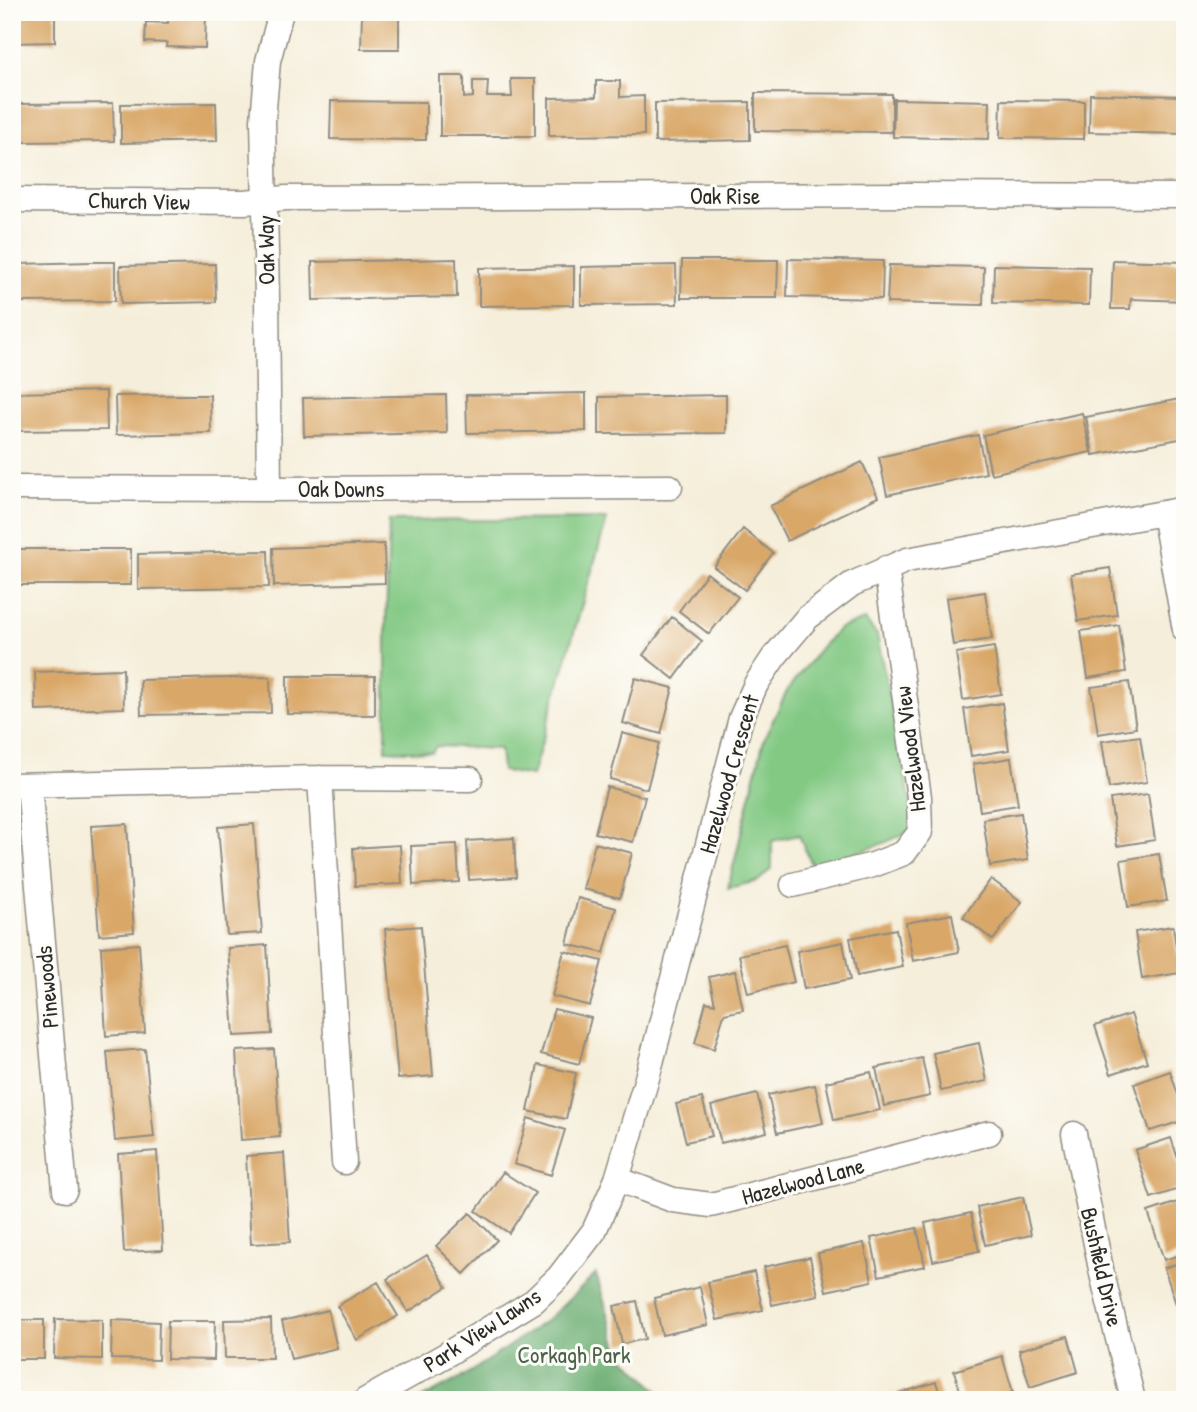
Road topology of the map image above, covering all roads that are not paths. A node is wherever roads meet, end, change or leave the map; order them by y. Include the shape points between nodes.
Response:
1 (281, 12) edge
2 (1185, 196) edge
3 (12, 200) edge
4 (265, 200) junction
5 (670, 487) dead end
6 (12, 488) edge
7 (269, 489) junction
8 (1174, 511) edge
9 (886, 568) junction
10 (1185, 630) edge
11 (320, 779) junction
12 (470, 779) dead end
13 (21, 785) edge
14 (793, 886) dead end
15 (989, 1133) dead end
16 (1074, 1134) dead end
17 (344, 1162) dead end
18 (617, 1179) junction
19 (65, 1190) dead end
20 (605, 1207) joint
21 (366, 1400) edge
22 (1133, 1400) edge

1 - 4 street, Oak Way via 268,61 263,120
2 - 4 street, Oak Rise
3 - 4 street, Church View
4 - 7 street, Oak Way
5 - 7 street, Oak Downs
6 - 7 street, Oak Downs
8 - 9 street, Hazelwood Crescent via 907,560
8 - 10 street
9 - 14 street, Hazelwood View via 919,797 919,832 904,853
9 - 18 street, Hazelwood Crescent via 852,584 807,618 756,684 741,718
11 - 12 street, Pinewoods
11 - 13 street, Pinewoods
11 - 17 street
13 - 19 street, Pinewoods
15 - 18 street, Hazelwood Lane via 711,1205 673,1200
16 - 22 street, Bushfield Drive
18 - 20 street, Hazelwood Crescent
20 - 21 street, Park View Lawns via 573,1259 534,1301

